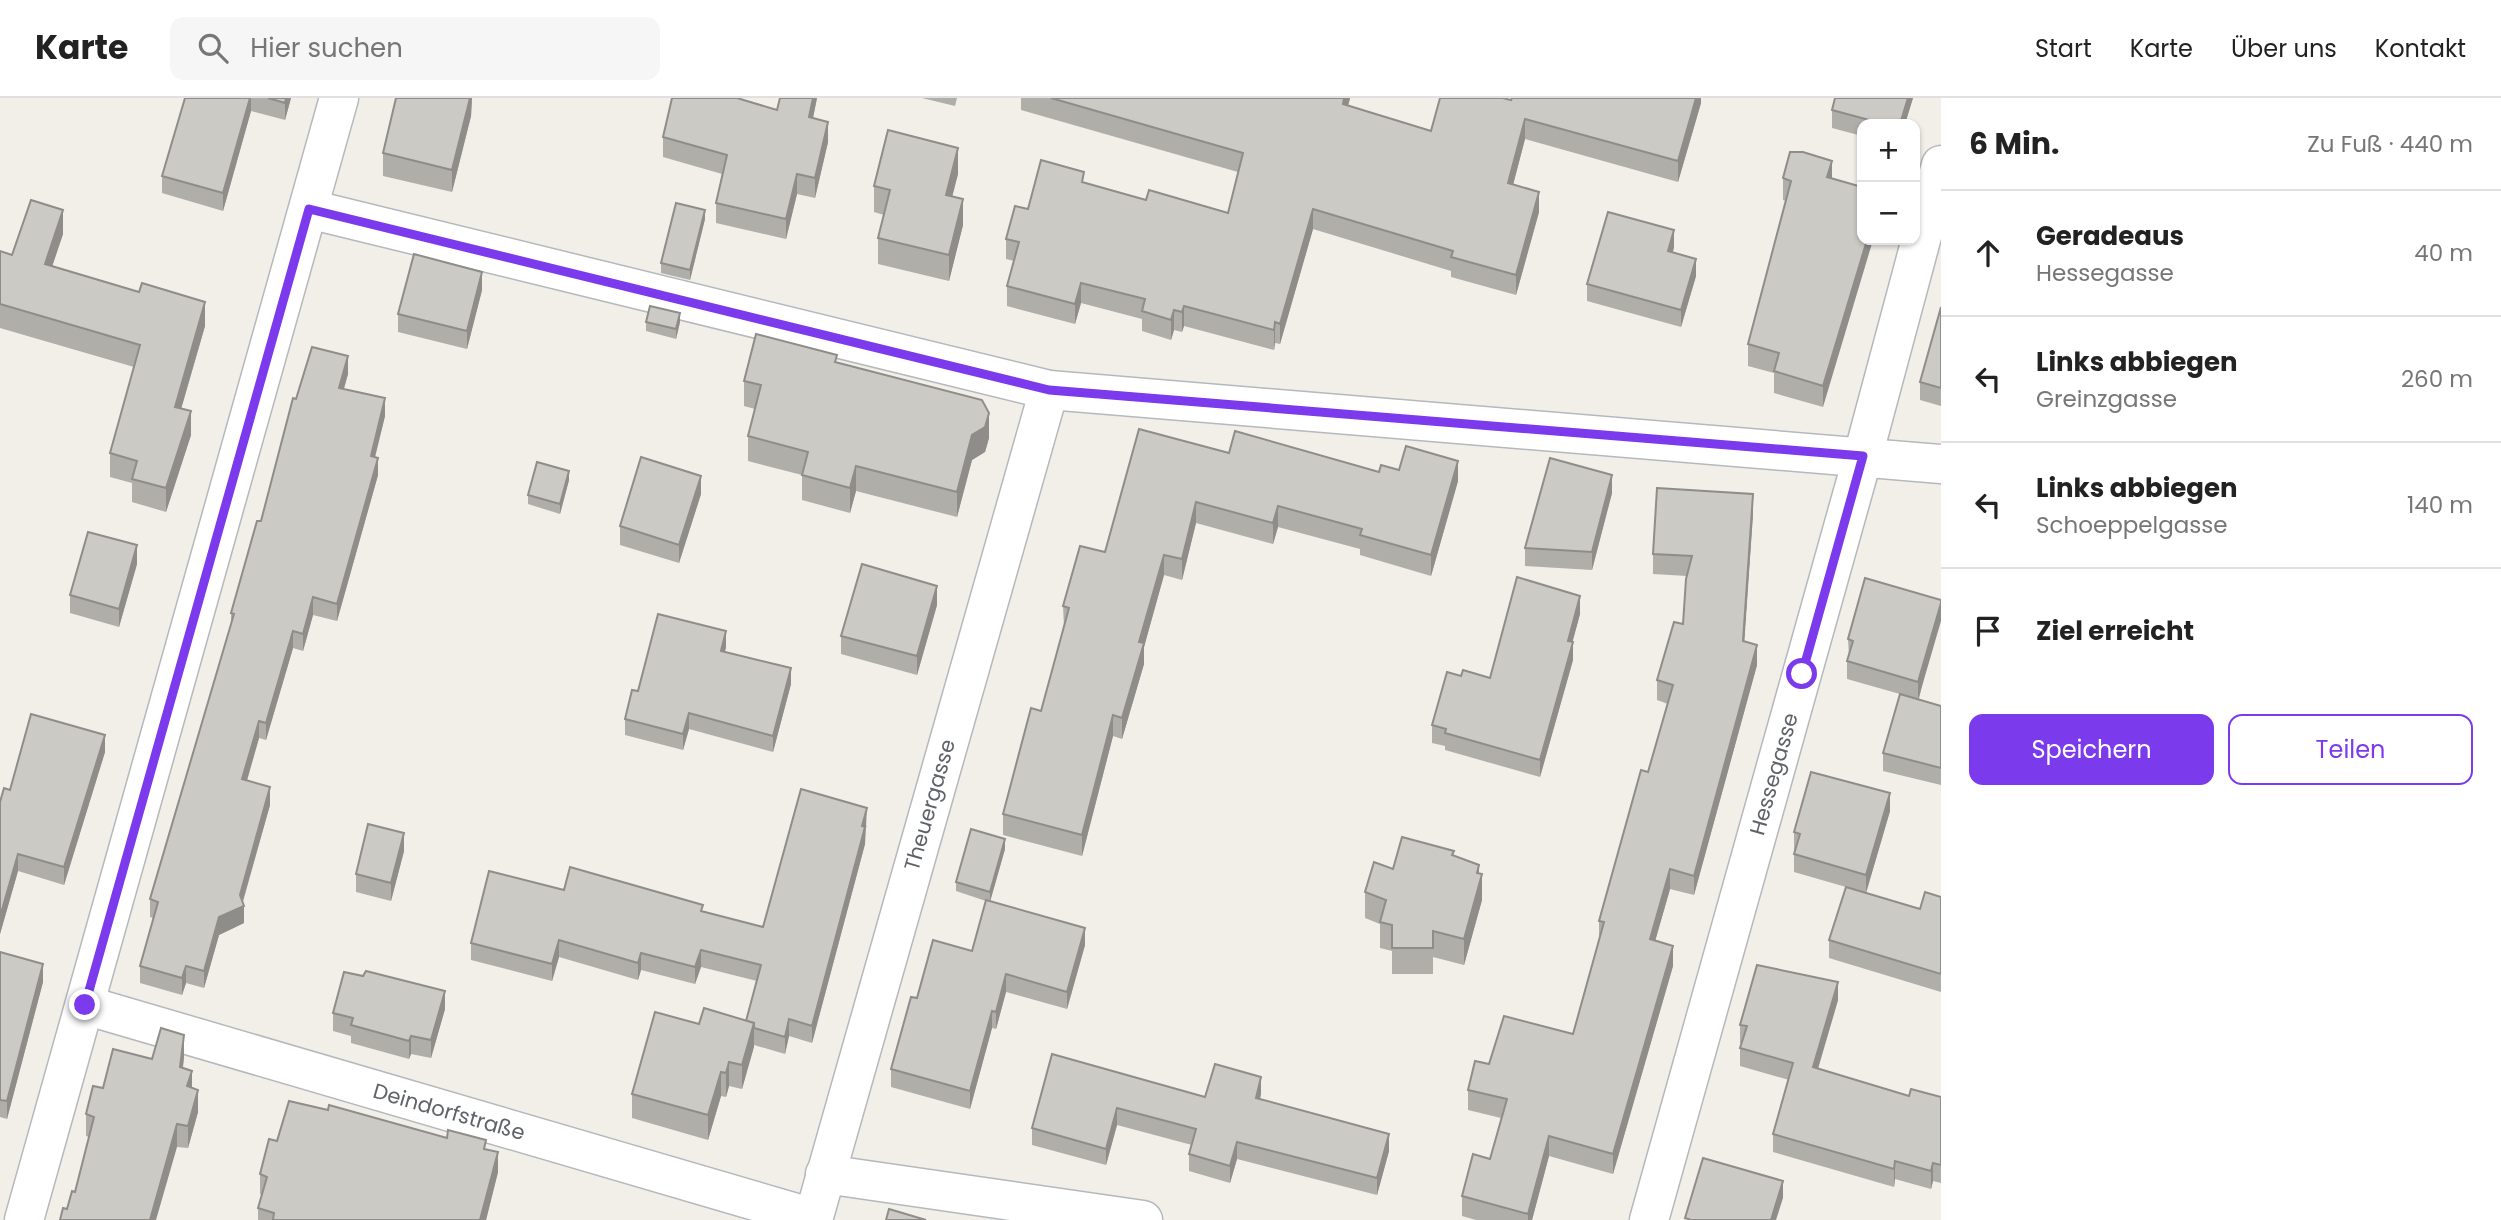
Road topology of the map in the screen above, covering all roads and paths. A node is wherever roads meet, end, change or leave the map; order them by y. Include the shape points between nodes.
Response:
1 (339, 98) edge
2 (1941, 164) edge
3 (309, 209) junction
4 (1049, 390) junction
5 (1863, 456) junction
6 (1941, 464) edge
7 (85, 1005) junction
8 (825, 1174) junction
9 (813, 1219) edge
10 (24, 1220) edge
11 (1143, 1220) edge
12 (1649, 1220) edge

1 - 3 street
2 - 5 street, Hessegasse
3 - 4 street
3 - 7 street
4 - 5 street
4 - 8 street, Theuergasse
5 - 6 street
5 - 12 street, Hessegasse
7 - 9 street, Deindorfstraße
7 - 10 street
8 - 9 street, Theuergasse
8 - 11 street

